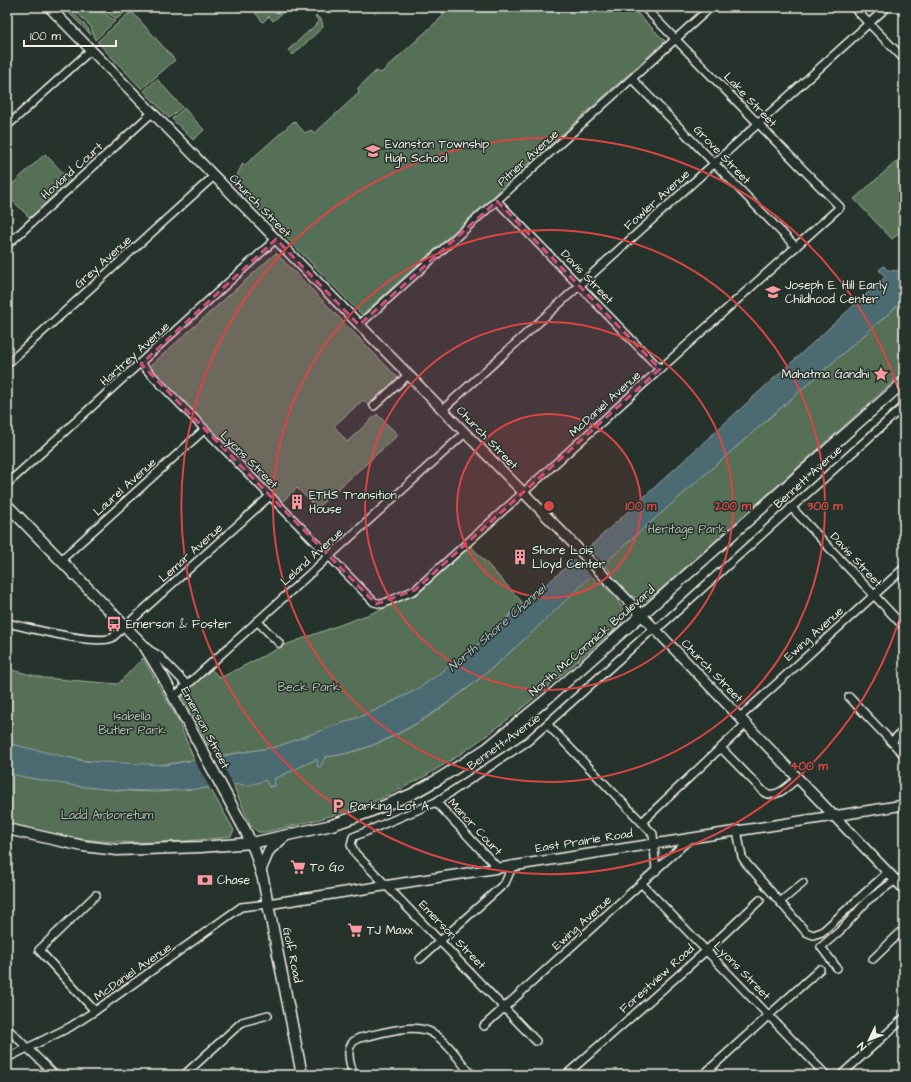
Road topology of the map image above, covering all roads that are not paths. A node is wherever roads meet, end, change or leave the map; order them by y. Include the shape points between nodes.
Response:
1 (49, 7) edge
2 (644, 7) edge
3 (711, 7) edge
4 (853, 7) edge
5 (888, 7) edge
6 (869, 24) junction
7 (675, 39) junction
8 (90, 50) junction
9 (904, 60) edge
10 (632, 79) junction
11 (152, 113) junction
12 (758, 124) junction
13 (7, 126) edge
14 (714, 164) junction
15 (214, 176) junction
16 (497, 201) junction
17 (840, 208) joint
18 (276, 239) junction
19 (7, 245) edge
20 (796, 247) junction
21 (579, 285) junction
22 (359, 324) junction
23 (7, 364) edge
24 (141, 364) junction
25 (660, 369) junction
26 (408, 375) junction
27 (904, 382) edge
28 (374, 406) dead end
29 (904, 406) edge
30 (442, 410) junction
31 (204, 430) junction
32 (465, 433) junction
33 (7, 484) edge
34 (523, 492) junction
35 (270, 496) junction
36 (7, 505) edge
37 (791, 507) junction
38 (328, 557) junction
39 (61, 560) junction
40 (904, 568) edge
41 (874, 595) junction
42 (376, 604) joint
43 (642, 615) junction
44 (258, 621) junction
45 (7, 624) edge
46 (126, 626) junction
47 (904, 627) edge
48 (655, 629) junction
49 (279, 643) dead end
50 (145, 647) junction
51 (188, 685) junction
52 (174, 697) junction
53 (849, 697) dead end
54 (743, 720) junction
55 (547, 724) junction
56 (904, 730) edge
57 (892, 742) junction
58 (721, 748) junction
59 (904, 755) edge
60 (798, 778) junction
61 (436, 802) junction
62 (904, 805) edge
63 (834, 816) junction
64 (642, 822) junction
65 (7, 829) edge
66 (737, 830) junction
67 (288, 834) junction
68 (694, 836) junction
69 (252, 842) junction
70 (654, 842) junction
71 (351, 846) joint
72 (513, 865) junction
73 (497, 867) junction
74 (260, 869) junction
75 (656, 871) junction
76 (888, 872) junction
77 (899, 879) edge
78 (803, 883) dead end
79 (642, 884) junction
80 (385, 885) junction
81 (904, 888) edge
82 (96, 895) dead end
83 (760, 900) dead end
84 (780, 902) junction
85 (268, 904) junction
86 (904, 929) edge
87 (440, 941) junction
88 (706, 950) junction
89 (420, 959) dead end
90 (873, 959) dead end
91 (837, 968) dead end
92 (820, 969) dead end
93 (504, 1008) junction
94 (95, 1011) junction
95 (268, 1015) dead end
96 (769, 1016) junction
97 (904, 1018) edge
98 (484, 1026) dead end
99 (7, 1028) edge
100 (536, 1041) dead end
101 (27, 1047) junction
102 (7, 1058) edge
103 (568, 1073) dead end
104 (55, 1075) edge
105 (184, 1075) edge
106 (302, 1075) edge
107 (353, 1075) edge
108 (472, 1075) edge
109 (703, 1075) edge
110 (826, 1075) edge
111 (841, 1075) edge

1 - 8 street, Church Street
2 - 7 street, Lake Street
3 - 7 street, Pitner Avenue
4 - 6 street
5 - 6 street, Fowler Avenue
6 - 9 street
6 - 12 street, Fowler Avenue
7 - 10 street, Pitner Avenue
7 - 12 street, Lake Street
8 - 11 street, Church Street
8 - 13 street
10 - 14 street, Grove Street
10 - 16 street, Pitner Avenue
11 - 15 street, Church Street
11 - 19 street, Hovland Court
12 - 14 street, Fowler Avenue
12 - 17 street, Lake Street
14 - 20 street, Grove Street
14 - 21 street, Fowler Avenue
15 - 18 street, Church Street
15 - 23 street, Grey Avenue
16 - 21 street, Davis Street
16 - 22 street, Pitner Avenue
17 - 20 street, McDaniel Avenue
18 - 22 street, Church Street
18 - 24 street, Hartrey Avenue
20 - 25 street, McDaniel Avenue
21 - 25 street, Davis Street
21 - 30 street, Fowler Avenue
22 - 26 street, Church Street
24 - 31 street, Lyons Street
24 - 33 street, Hartrey Avenue
25 - 34 street, McDaniel Avenue
26 - 28 street
26 - 30 street, Church Street
27 - 43 main road, North McCormick Boulevard
29 - 37 street, Bennett Avenue
30 - 32 street, Church Street
31 - 35 street, Lyons Street
31 - 39 street, Laurel Avenue
32 - 34 street, Church Street
32 - 38 street, Leland Avenue
34 - 42 street, McDaniel Avenue via 416,590
34 - 43 street, Church Street
35 - 38 street, Lyons Street
35 - 46 street, Lemar Avenue
36 - 39 main road, Emerson Street
37 - 41 street, Davis Street
37 - 48 street, Bennett Avenue
38 - 42 street, Lyons Street
38 - 44 street, Leland Avenue
39 - 46 main road, Emerson Street
40 - 41 street, Ewing Avenue
41 - 47 street, Davis Street
41 - 54 street, Ewing Avenue
43 - 48 street, Church Street
43 - 67 main road, North McCormick Boulevard via 486,749 437,780 412,794 369,812 332,825
44 - 49 street
44 - 51 street, Leland Avenue
45 - 46 street, Lemar Avenue via 60,635 104,639 112,638
46 - 50 main road, Emerson Street
48 - 54 street, Church Street
48 - 55 street, Bennett Avenue
50 - 51 street, Emerson Street via 158,654
50 - 52 main road, Emerson Street
51 - 52 street, Leland Avenue
52 - 69 main road, Emerson Street
53 - 57 street
54 - 58 street, Ewing Avenue
54 - 60 street, Church Street
55 - 61 street, Bennett Avenue via 528,741
55 - 64 street
56 - 57 street
57 - 59 street
58 - 60 street via 765,793 779,793
58 - 64 street, Ewing Avenue
60 - 63 street, Church Street
61 - 71 street, Bennett Avenue via 353,837
61 - 73 street, Manor Court
62 - 63 street, East Prairie Road
63 - 66 street, East Prairie Road
63 - 76 street, Church Street
64 - 70 street via 653,834
65 - 69 main road, North McCormick Boulevard via 76,845 117,850 178,849
66 - 68 street, East Prairie Road
66 - 84 street via 742,857
67 - 69 main road, North McCormick Boulevard
67 - 74 main road via 269,850
68 - 70 street, East Prairie Road
68 - 75 street, Ewing Avenue
69 - 74 main road, Golf Road
70 - 72 street, East Prairie Road
70 - 75 street
71 - 80 street, Emerson Street
72 - 73 street, East Prairie Road
72 - 87 street via 505,883
73 - 80 street, East Prairie Road
74 - 85 main road, Golf Road
75 - 79 street, Ewing Avenue
76 - 77 street, Church Street
76 - 84 street via 822,932 813,935 806,932
77 - 81 street, Church Street
77 - 91 street via 868,900 842,929 821,947
78 - 84 street
79 - 88 street, Lyons Street
79 - 93 street, Ewing Avenue
80 - 85 street, East Prairie Road
80 - 87 street, Emerson Street
82 - 94 street via 39,950
83 - 88 street, Forestview Road
85 - 94 street, McDaniel Avenue via 241,907
85 - 106 main road, Golf Road
86 - 90 street
87 - 89 street
87 - 93 street, Emerson Street
88 - 96 street, Lyons Street
88 - 103 street, Forestview Road
92 - 96 street
93 - 98 street, Ewing Avenue
93 - 100 street, Emerson Street
94 - 101 street, McDaniel Avenue
95 - 105 street via 242,1022
96 - 109 street
96 - 110 street, Lyons Street
97 - 111 street
99 - 101 street
101 - 102 street, McDaniel Avenue
101 - 104 street
107 - 108 street via 349,1050 353,1042 359,1038 419,1028 440,1038

